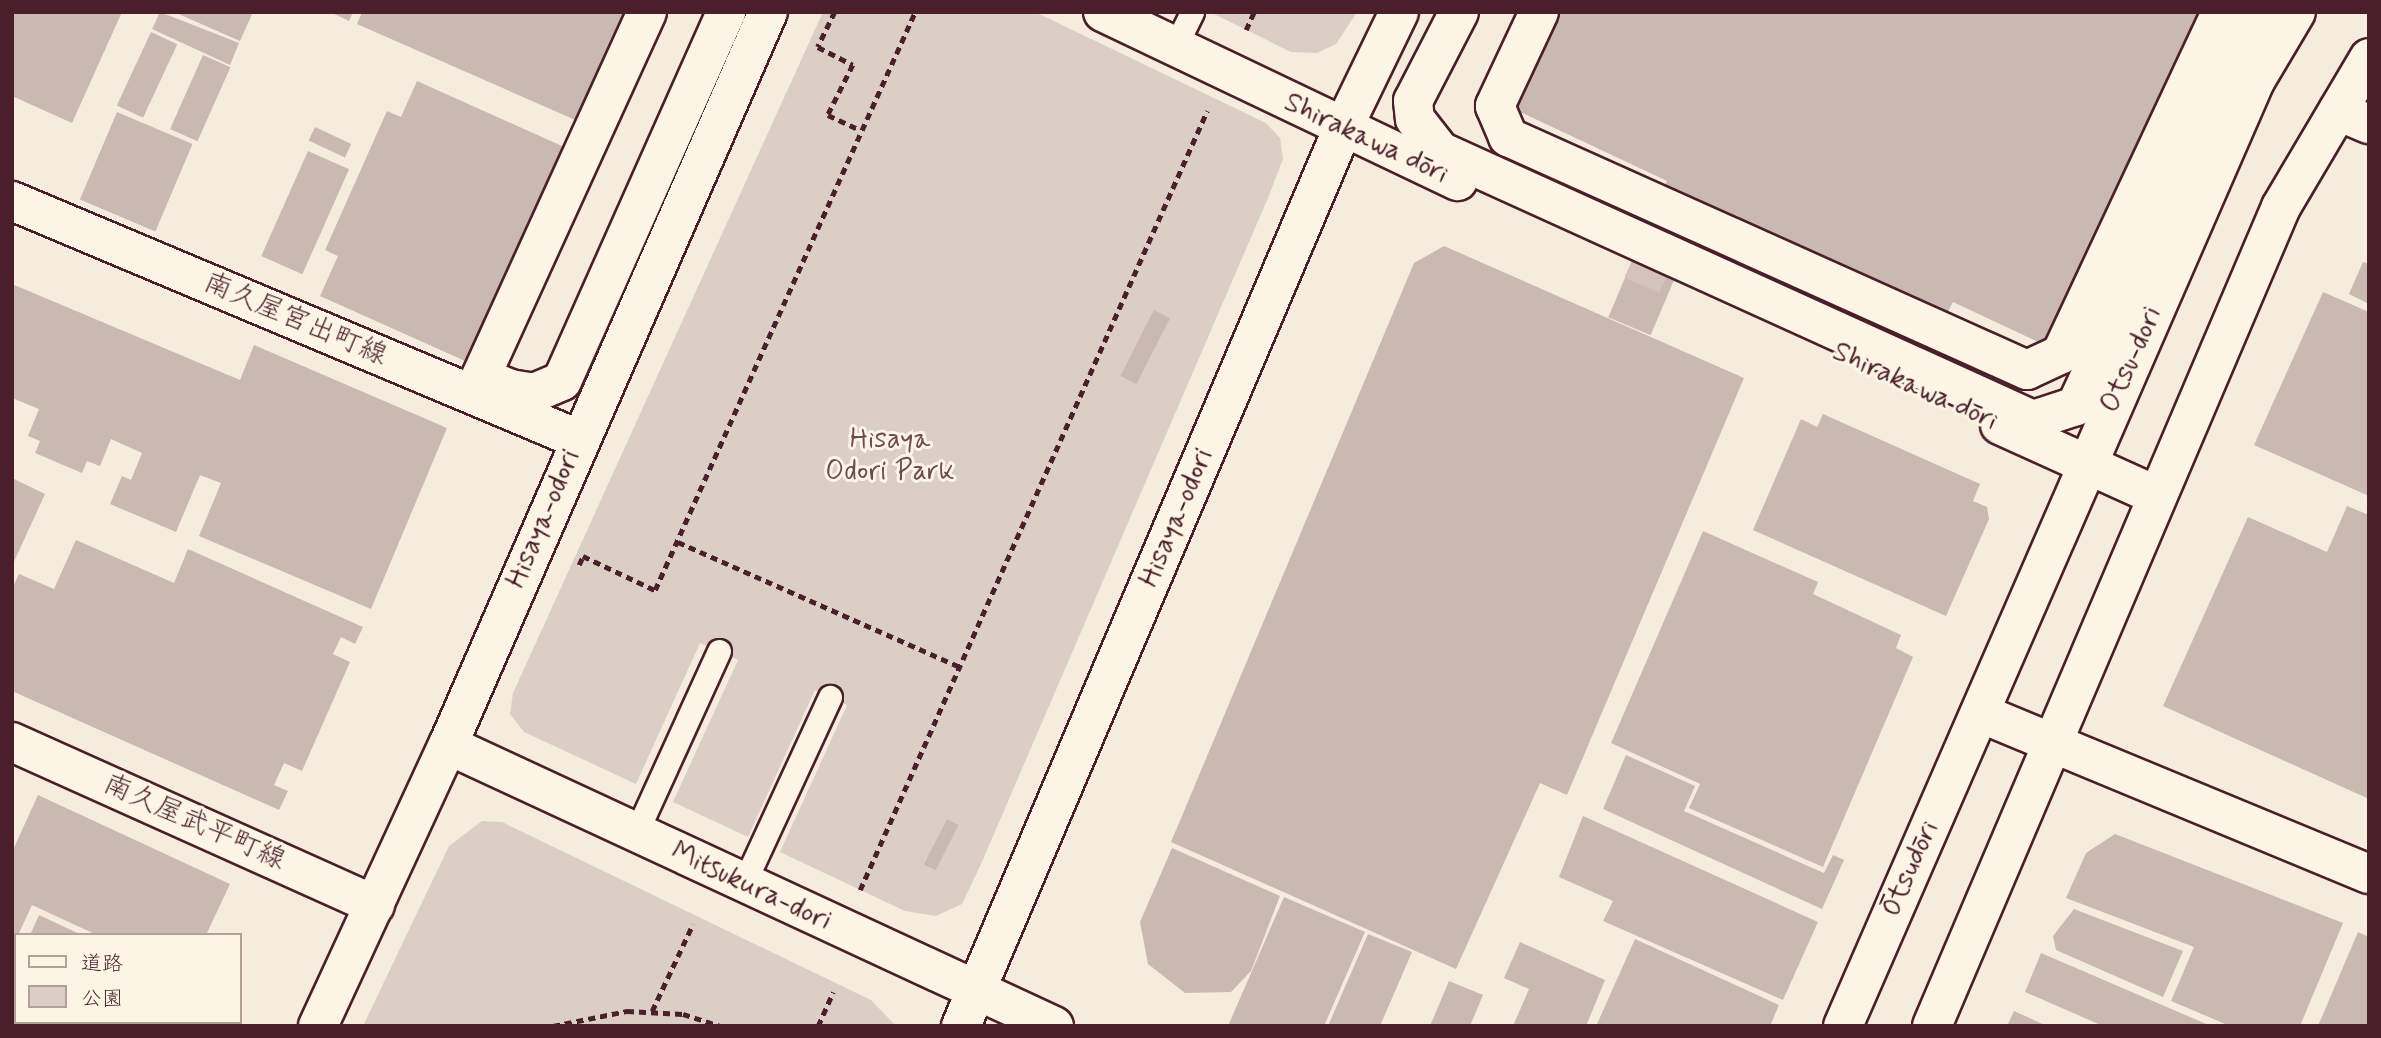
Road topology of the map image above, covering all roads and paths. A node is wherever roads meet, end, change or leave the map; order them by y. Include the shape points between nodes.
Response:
1 (647, 12) edge
2 (726, 12) edge
3 (768, 12) edge
4 (835, 12) edge
5 (915, 12) edge
6 (1103, 12) edge
7 (1192, 12) edge
8 (1254, 12) edge
9 (1399, 12) edge
10 (1460, 12) edge
11 (1539, 12) edge
12 (2221, 12) edge
13 (2258, 12) edge
14 (2296, 12) edge
15 (1246, 31) dead end
16 (1175, 47) junction
17 (2369, 58) edge
18 (1213, 98) dead end
19 (2353, 117) edge
20 (860, 130) junction
21 (1342, 130) junction
22 (12, 201) edge
23 (1632, 260) tunnel mouth
24 (1673, 278) tunnel mouth
25 (578, 439) junction
26 (2086, 463) junction
27 (2157, 496) junction
28 (678, 542) junction
29 (583, 556) dead end
30 (719, 651) dead end
31 (960, 667) junction
32 (830, 697) dead end
33 (1980, 713) junction
34 (12, 742) edge
35 (2053, 744) junction
36 (448, 745) junction
37 (636, 833) junction
38 (2369, 874) edge
39 (744, 883) junction
40 (860, 891) dead end
41 (376, 905) junction
42 (693, 925) dead end
43 (833, 992) dead end
44 (969, 1009) edge
45 (653, 1011) junction
46 (318, 1026) edge
47 (553, 1026) edge
48 (719, 1026) edge
49 (818, 1026) edge
50 (1054, 1026) edge
51 (1843, 1026) edge
52 (1932, 1026) edge

1 - 2 street via 481,377 510,389 534,393 562,381
3 - 25 street, Hisaya-odori
4 - 20 path via 818,47 853,65 828,115
5 - 20 path
6 - 16 street, Shirakawa dōri
7 - 16 lane
8 - 15 path
9 - 21 street, Hisaya-odori
10 - 13 street via 1413,101 1415,119 1440,151 2034,420 2059,417 2076,406
11 - 12 street via 1495,106 1508,137 2027,370 2062,355
14 - 26 street, Otsu-dori via 2255,81
16 - 21 street, Shirakawa dōri
17 - 19 street
18 - 31 path
19 - 27 street via 2281,207
20 - 28 path
21 - 23 street, Shirakawa dōri
21 - 44 street, Hisaya-odori
22 - 25 street, 南久屋宮出町線
24 - 26 street, Shirakawa dōri
25 - 36 street, Hisaya-odori
26 - 27 street, Shirakawa dōri
26 - 33 street, Otsu-dori
27 - 35 street
28 - 29 path via 655,590
28 - 31 path
30 - 37 lane
31 - 40 path
32 - 39 lane
33 - 35 street
33 - 51 street, Ōtsudōri
34 - 41 street, 南久屋武平町線
35 - 38 street
35 - 52 street
36 - 37 street, Mitsukura-dori
36 - 41 street, Hisaya-odori
37 - 39 street, Mitsukura-dori
39 - 44 street, Mitsukura-dori
41 - 46 street, Hisaya-odori
42 - 45 path
43 - 49 path
44 - 50 street, Mitsukura-dori
45 - 47 path via 590,1015
45 - 48 path

